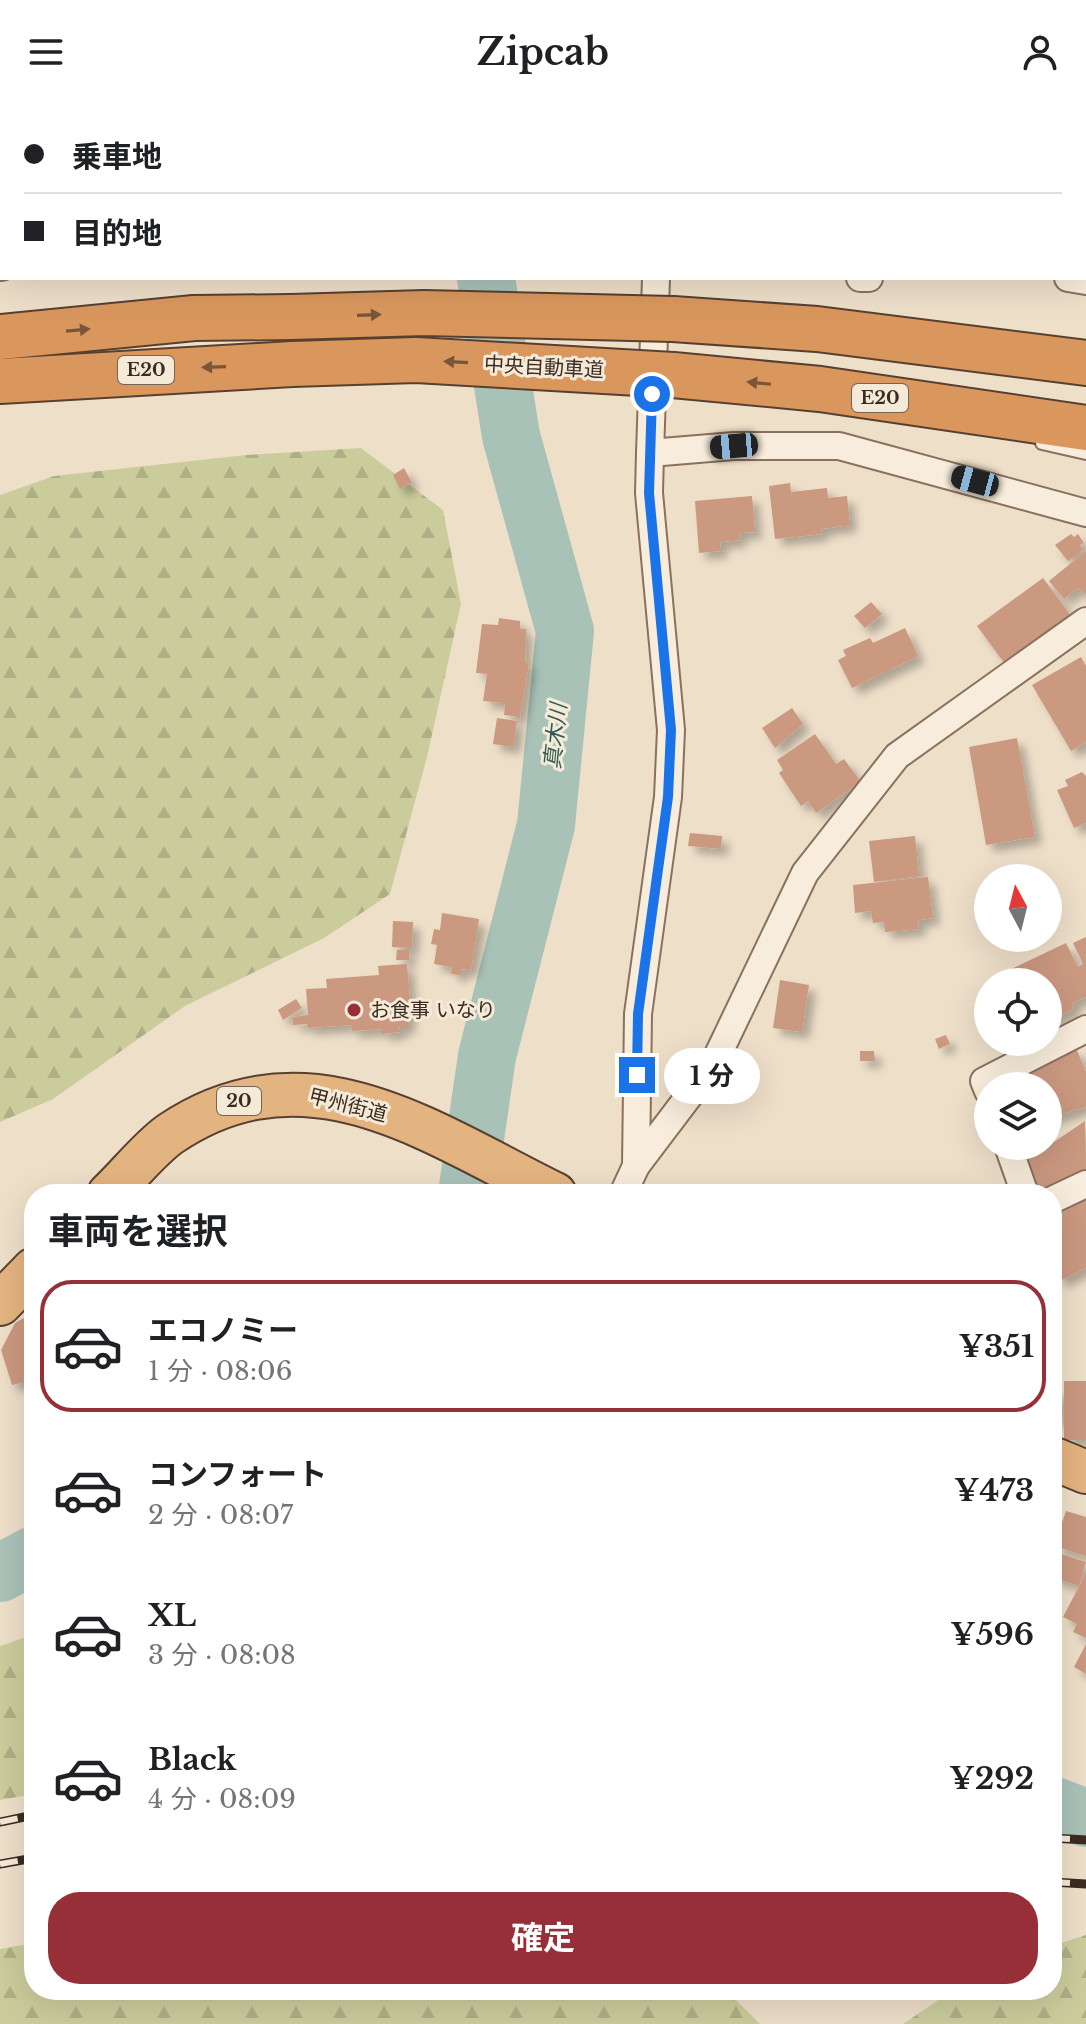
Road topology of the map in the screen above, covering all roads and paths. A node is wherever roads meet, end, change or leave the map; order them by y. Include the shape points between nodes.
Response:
1 (656, 280) edge
2 (817, 329) junction
3 (936, 329) dead end
4 (0, 337) edge
5 (1086, 363) edge
6 (0, 381) edge
7 (820, 389) junction
8 (974, 426) dead end
9 (1086, 428) edge
10 (1021, 437) dead end
11 (650, 453) junction
12 (1086, 453) edge
13 (1086, 513) edge
14 (1086, 621) edge
15 (1086, 1029) edge
16 (1002, 1072) edge
17 (1013, 1160) edge
18 (636, 1166) junction
19 (119, 1184) edge
20 (534, 1184) edge
21 (628, 1184) edge
22 (1021, 1184) edge
23 (1086, 1184) edge
24 (1062, 1195) edge
25 (24, 1279) edge
26 (0, 1304) edge
27 (1062, 1462) edge
28 (1086, 1472) edge

1 - 11 street
2 - 3 lane
4 -> 2 highway, E20, bridge via 194,318 424,313 673,319
2 - 5 highway, E20
7 -> 6 highway, 中央自動車道 / E20, bridge via 416,360
7 - 8 lane
7 - 9 highway, 中央自動車道 / E20
10 - 12 lane
11 - 13 street via 839,446
11 - 18 street via 649,493 671,730 668,797 638,1014
14 - 18 street via 897,756 805,873 714,1063
15 - 16 street
17 - 22 street
18 - 21 street
19 - 20 highway, 甲州街道 / 20 via 167,1136 200,1116 237,1101 307,1092 397,1117
23 - 24 street
25 - 26 highway
27 - 28 highway

